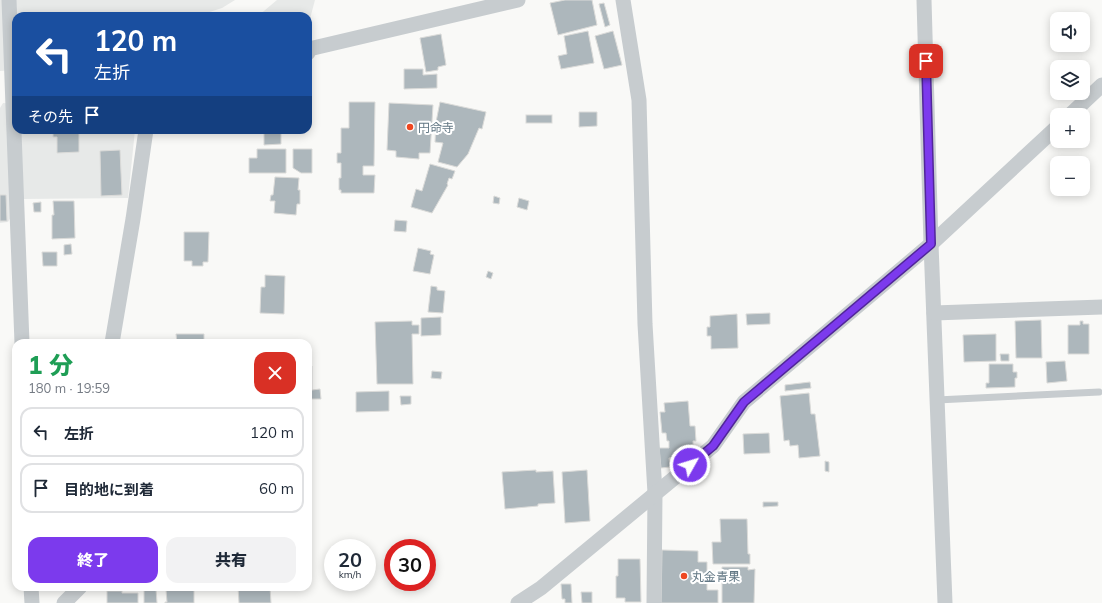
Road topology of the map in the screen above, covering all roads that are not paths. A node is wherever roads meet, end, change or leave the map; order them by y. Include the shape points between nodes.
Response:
1 (9, 0) edge
2 (518, 0) edge
3 (622, 0) edge
4 (924, 0) edge
5 (312, 48) edge
6 (6, 77) edge
7 (1102, 85) edge
8 (1077, 108) edge
9 (145, 134) edge
10 (1050, 134) edge
11 (931, 244) junction
12 (1102, 307) edge
13 (934, 314) junction
14 (22, 339) edge
15 (113, 339) edge
16 (1099, 392) dead end
17 (936, 400) junction
18 (654, 493) junction
19 (31, 591) edge
20 (76, 591) edge
21 (32, 603) edge
22 (64, 603) edge
23 (518, 603) edge
24 (654, 603) edge
25 (945, 603) edge

1 - 6 street
2 - 5 street
3 - 18 street via 639,100 645,324
4 - 11 street
6 - 14 street
7 - 8 street
9 - 15 street
10 - 11 street
11 - 13 street
11 - 18 street via 744,402 713,446
12 - 13 street
13 - 17 street
16 - 17 lane
17 - 25 street
18 - 23 street via 541,588
18 - 24 street
19 - 21 street
20 - 22 street

